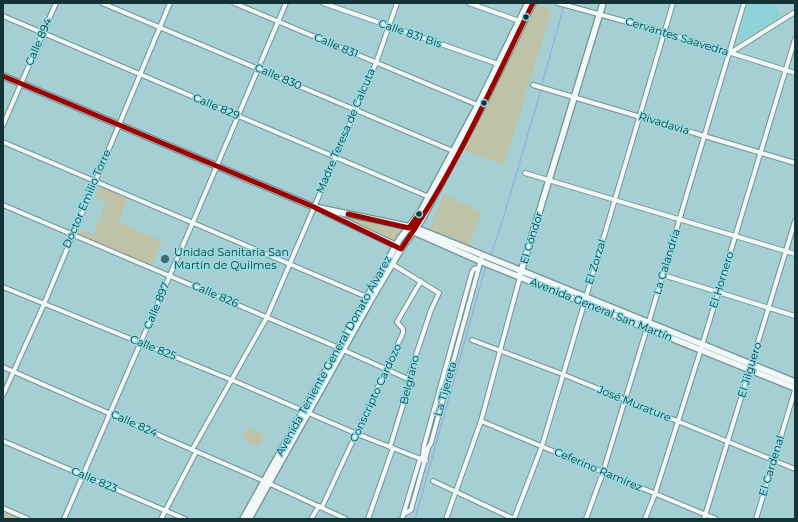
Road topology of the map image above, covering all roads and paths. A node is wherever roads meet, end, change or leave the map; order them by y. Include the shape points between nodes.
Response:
1 (56, 3) edge
2 (102, 3) edge
3 (170, 3) edge
4 (234, 3) edge
5 (286, 3) edge
6 (323, 3) edge
7 (397, 3) edge
8 (469, 3) edge
9 (528, 3) edge
10 (533, 3) edge
11 (558, 3) edge
12 (603, 3) edge
13 (673, 3) edge
14 (744, 3) edge
15 (795, 12) edge
16 (600, 14) junction
17 (3, 16) edge
18 (279, 21) junction
19 (521, 22) junction
20 (159, 26) junction
21 (389, 26) junction
22 (664, 32) junction
23 (43, 33) junction
24 (795, 39) edge
25 (730, 53) junction
26 (376, 63) junction
27 (498, 64) junction
28 (258, 68) junction
29 (786, 70) junction
30 (795, 73) edge
31 (140, 74) junction
32 (3, 76) edge
33 (21, 84) junction
34 (533, 85) dead end
35 (575, 97) junction
36 (480, 106) junction
37 (355, 110) junction
38 (237, 116) junction
39 (639, 116) junction
40 (3, 125) edge
41 (118, 125) junction
42 (705, 136) junction
43 (3, 142) edge
44 (453, 151) junction
45 (761, 152) junction
46 (335, 157) junction
47 (795, 163) edge
48 (216, 166) junction
49 (525, 173) dead end
50 (550, 180) junction
51 (95, 181) junction
52 (429, 197) junction
53 (615, 199) junction
54 (3, 205) edge
55 (314, 207) junction
56 (681, 219) junction
57 (795, 221) edge
58 (193, 222) junction
59 (413, 230) junction
60 (72, 235) junction
61 (736, 235) junction
62 (399, 247) junction
63 (786, 251) junction
64 (795, 254) edge
65 (481, 259) junction
66 (290, 263) junction
67 (392, 264) junction
68 (478, 268) junction
69 (521, 275) junction
70 (663, 275) junction
71 (170, 276) junction
72 (421, 281) junction
73 (3, 287) edge
74 (718, 293) junction
75 (367, 296) junction
76 (584, 300) junction
77 (471, 301) junction
78 (465, 303) junction
79 (44, 304) junction
80 (769, 308) junction
81 (795, 316) edge
82 (267, 317) junction
83 (648, 326) junction
84 (472, 340) dead end
85 (141, 343) junction
86 (452, 346) junction
87 (701, 347) junction
88 (341, 349) junction
89 (458, 349) junction
90 (499, 350) junction
91 (3, 367) edge
92 (750, 367) junction
93 (386, 368) junction
94 (13, 372) junction
95 (562, 374) junction
96 (408, 379) junction
97 (232, 380) junction
98 (795, 382) edge
99 (795, 389) edge
100 (3, 395) edge
101 (625, 400) junction
102 (306, 412) junction
103 (109, 414) junction
104 (481, 421) junction
105 (678, 422) junction
106 (357, 434) junction
107 (3, 441) edge
108 (727, 443) junction
109 (542, 446) junction
110 (392, 448) junction
111 (194, 451) junction
112 (423, 458) junction
113 (773, 460) junction
114 (795, 469) edge
115 (603, 472) junction
116 (83, 475) junction
117 (433, 481) dead end
118 (267, 482) junction
119 (456, 492) junction
120 (655, 494) junction
121 (321, 507) junction
122 (3, 508) edge
123 (165, 510) junction
124 (337, 517) edge
125 (403, 517) edge
126 (705, 517) edge
127 (28, 519) edge
128 (64, 519) edge
129 (161, 519) edge
130 (185, 519) edge
131 (243, 519) edge
132 (249, 519) edge
133 (311, 519) edge
134 (346, 519) edge
135 (368, 519) edge
136 (446, 519) edge
137 (514, 519) edge
138 (586, 519) edge
139 (645, 519) edge
140 (716, 519) edge
141 (756, 519) edge

1 - 23 street, Calle 894
2 - 20 street, Calle 830
3 - 20 street, Doctor Emilio Torre
4 - 18 street, Calle 831
5 - 18 street, Calle 897
6 - 21 street, Calle 831 Bis
7 - 21 street, Madre Teresa de Calcuta
8 - 19 street
9 - 19 main road, Avenida Teniente General Donato Álvarez
10 - 19 main road, Avenida Teniente General Donato Álvarez
11 - 16 street, Cervantes Saavedra
12 - 16 main road, El Cóndor
13 - 22 street, El Zorzal
14 - 25 street, La Calandria
15 - 25 street
16 - 22 street, Cervantes Saavedra
16 - 35 main road, El Cóndor
17 - 23 street, Calle 829
18 - 26 street, Calle 831
18 - 28 street, Calle 897
19 - 27 main road, Avenida Teniente General Donato Álvarez
19 - 36 main road, Avenida Teniente General Donato Álvarez
20 - 28 street, Calle 830
20 - 31 street, Doctor Emilio Torre
21 - 26 street, Madre Teresa de Calcuta
21 - 27 street, Calle 831 Bis
22 - 25 street, Cervantes Saavedra
22 - 39 street, El Zorzal
23 - 31 street, Calle 829
23 - 33 street, Calle 894
24 - 29 street, El Hornero
25 - 29 street, Cervantes Saavedra
25 - 42 street, La Calandria
26 - 36 street, Calle 831
26 - 37 street, Madre Teresa de Calcuta
27 - 36 main road, Avenida Teniente General Donato Álvarez
28 - 37 street, Calle 830
28 - 38 street, Calle 897
29 - 30 street, Cervantes Saavedra
29 - 45 street, El Hornero
31 - 38 street, Calle 829
31 - 41 street, Doctor Emilio Torre
32 - 33 main road, Avenida General San Martín
33 - 40 street, Calle 894
33 - 41 main road, Avenida General San Martín
34 - 35 street, Rivadavia
35 - 39 street, Rivadavia
35 - 50 main road, El Cóndor
36 - 44 main road, Avenida Teniente General Donato Álvarez
36 - 59 main road, Avenida Teniente General Donato Álvarez
37 - 44 street, Calle 830
37 - 46 street, Madre Teresa de Calcuta
38 - 46 street, Calle 829
38 - 48 street, Calle 897
39 - 42 street, Rivadavia
39 - 53 street, El Zorzal
41 - 48 main road, Avenida General San Martín
41 - 51 street, Doctor Emilio Torre
42 - 45 street, Rivadavia
42 - 56 street, La Calandria
43 - 51 street
44 - 52 main road, Avenida Teniente General Donato Álvarez
45 - 47 street, Rivadavia
45 - 61 street, El Hornero
46 - 52 street, Calle 829
46 - 55 street, Madre Teresa de Calcuta
48 - 55 main road, Avenida General San Martín
48 - 58 street, Calle 897
49 - 50 street
50 - 53 street
50 - 69 main road, El Cóndor
51 - 58 street
51 - 60 street, Doctor Emilio Torre
52 - 59 main road, Avenida Teniente General Donato Álvarez
53 - 56 street
53 - 76 street, El Zorzal
54 - 60 street, Calle 826
55 - 59 main road, Avenida General San Martín
55 - 62 main road
55 - 66 street, Madre Teresa de Calcuta
56 - 61 street
56 - 70 street, La Calandria
57 - 63 street, El Jilguero
58 - 66 street
58 - 71 street, Calle 897
59 - 62 main road, Avenida Teniente General Donato Álvarez
59 - 65 main road, Avenida General San Martín
60 - 71 street, Calle 826
60 - 79 street, Doctor Emilio Torre
61 - 63 street
61 - 74 street, El Hornero
62 - 67 main road, Avenida Teniente General Donato Álvarez
62 - 75 main road, Avenida Teniente General Donato Álvarez
63 - 64 street
63 - 80 street, El Jilguero
65 - 68 street, La Tijereta
65 - 69 main road, Avenida General San Martín
66 - 75 street
66 - 82 street, Madre Teresa de Calcuta
67 - 72 street
67 - 88 main road, Avenida Teniente General Donato Álvarez
68 - 77 street, La Tijereta
68 - 78 street via 472,272
69 - 76 main road, Avenida General San Martín
69 - 90 street, El Cóndor
70 - 74 street
70 - 83 street, La Calandria
71 - 82 street, Calle 826
71 - 85 street, Calle 897
72 - 93 street, Conscripto Cardozo via 397,322 403,333
72 - 96 street, Belgrano via 438,291 438,294
73 - 79 street, Calle 825
74 - 80 street
74 - 87 street, El Hornero
75 - 88 main road, Avenida Teniente General Donato Álvarez
76 - 83 main road, Avenida General San Martín
76 - 95 street, El Zorzal
77 - 78 street
77 - 89 street, La Tijereta
78 - 86 street
79 - 85 street, Calle 825
79 - 94 street, Doctor Emilio Torre
80 - 81 street
80 - 92 street, El Jilguero
82 - 88 street, Calle 826
82 - 97 street, Madre Teresa de Calcuta
83 - 87 main road, Avenida General San Martín
83 - 101 street, La Calandria
84 - 90 street, José Murature
85 - 97 street, Calle 825
85 - 103 street, Calle 897
86 - 89 street
86 - 112 street via 424,446
87 - 92 main road, Avenida General San Martín
87 - 105 street, El Hornero
88 - 93 street
88 - 102 main road, Avenida Teniente General Donato Álvarez
89 - 112 street, La Tijereta via 428,449
90 - 95 street, José Murature
90 - 104 street, El Cóndor
91 - 94 street, Calle 824
92 - 98 main road, Avenida General San Martín
92 - 99 main road, Avenida General San Martín
92 - 108 street, El Jilguero
93 - 96 street
93 - 106 street, Conscripto Cardozo
94 - 100 street, Doctor Emilio Torre
94 - 103 street, Calle 824
95 - 101 street, José Murature
95 - 109 street, El Zorzal
96 - 110 street, Belgrano via 410,385
97 - 102 street, Calle 825
97 - 111 street, Madre Teresa de Calcuta
99 - 113 street, El Cardenal
101 - 105 street, José Murature
101 - 115 street, La Calandria
102 - 106 street, Calle 825
102 - 118 main road, Avenida Teniente General Donato Álvarez
103 - 111 street, Calle 824
103 - 116 street, Calle 897
104 - 109 street, Ceferino Ramírez
104 - 119 street, El Cóndor
105 - 108 street, José Murature
105 - 120 street, El Hornero
106 - 110 street, Calle 825
106 - 121 street, Conscripto Cardozo
107 - 116 street, Calle 823
108 - 113 street, José Murature
108 - 126 street, El Jilguero
109 - 115 street, Ceferino Ramírez
109 - 137 street, El Zorzal
110 - 112 street, Calle 825
110 - 135 street, Belgrano
111 - 118 street, Calle 824
111 - 123 street, Madre Teresa de Calcuta
112 - 125 street via 411,510
113 - 114 street, José Murature
113 - 141 street, El Cardenal
115 - 120 street, Ceferino Ramírez
115 - 138 street, La Calandria
116 - 123 street, Calle 823
116 - 128 street, Calle 897
117 - 119 street
118 - 121 street, Calle 824
118 - 131 main road, Avenida Teniente General Donato Álvarez
118 - 132 main road, Avenida Teniente General Donato Álvarez
119 - 136 street, El Cóndor
119 - 137 street
120 - 126 street, Ceferino Ramírez
120 - 139 street, El Hornero
121 - 124 street, Calle 824
121 - 133 street, Conscripto Cardozo
122 - 127 street
123 - 129 street, Madre Teresa de Calcuta
123 - 130 street, Calle 823
124 - 134 street, Calle 824
126 - 140 street, Ceferino Ramírez

